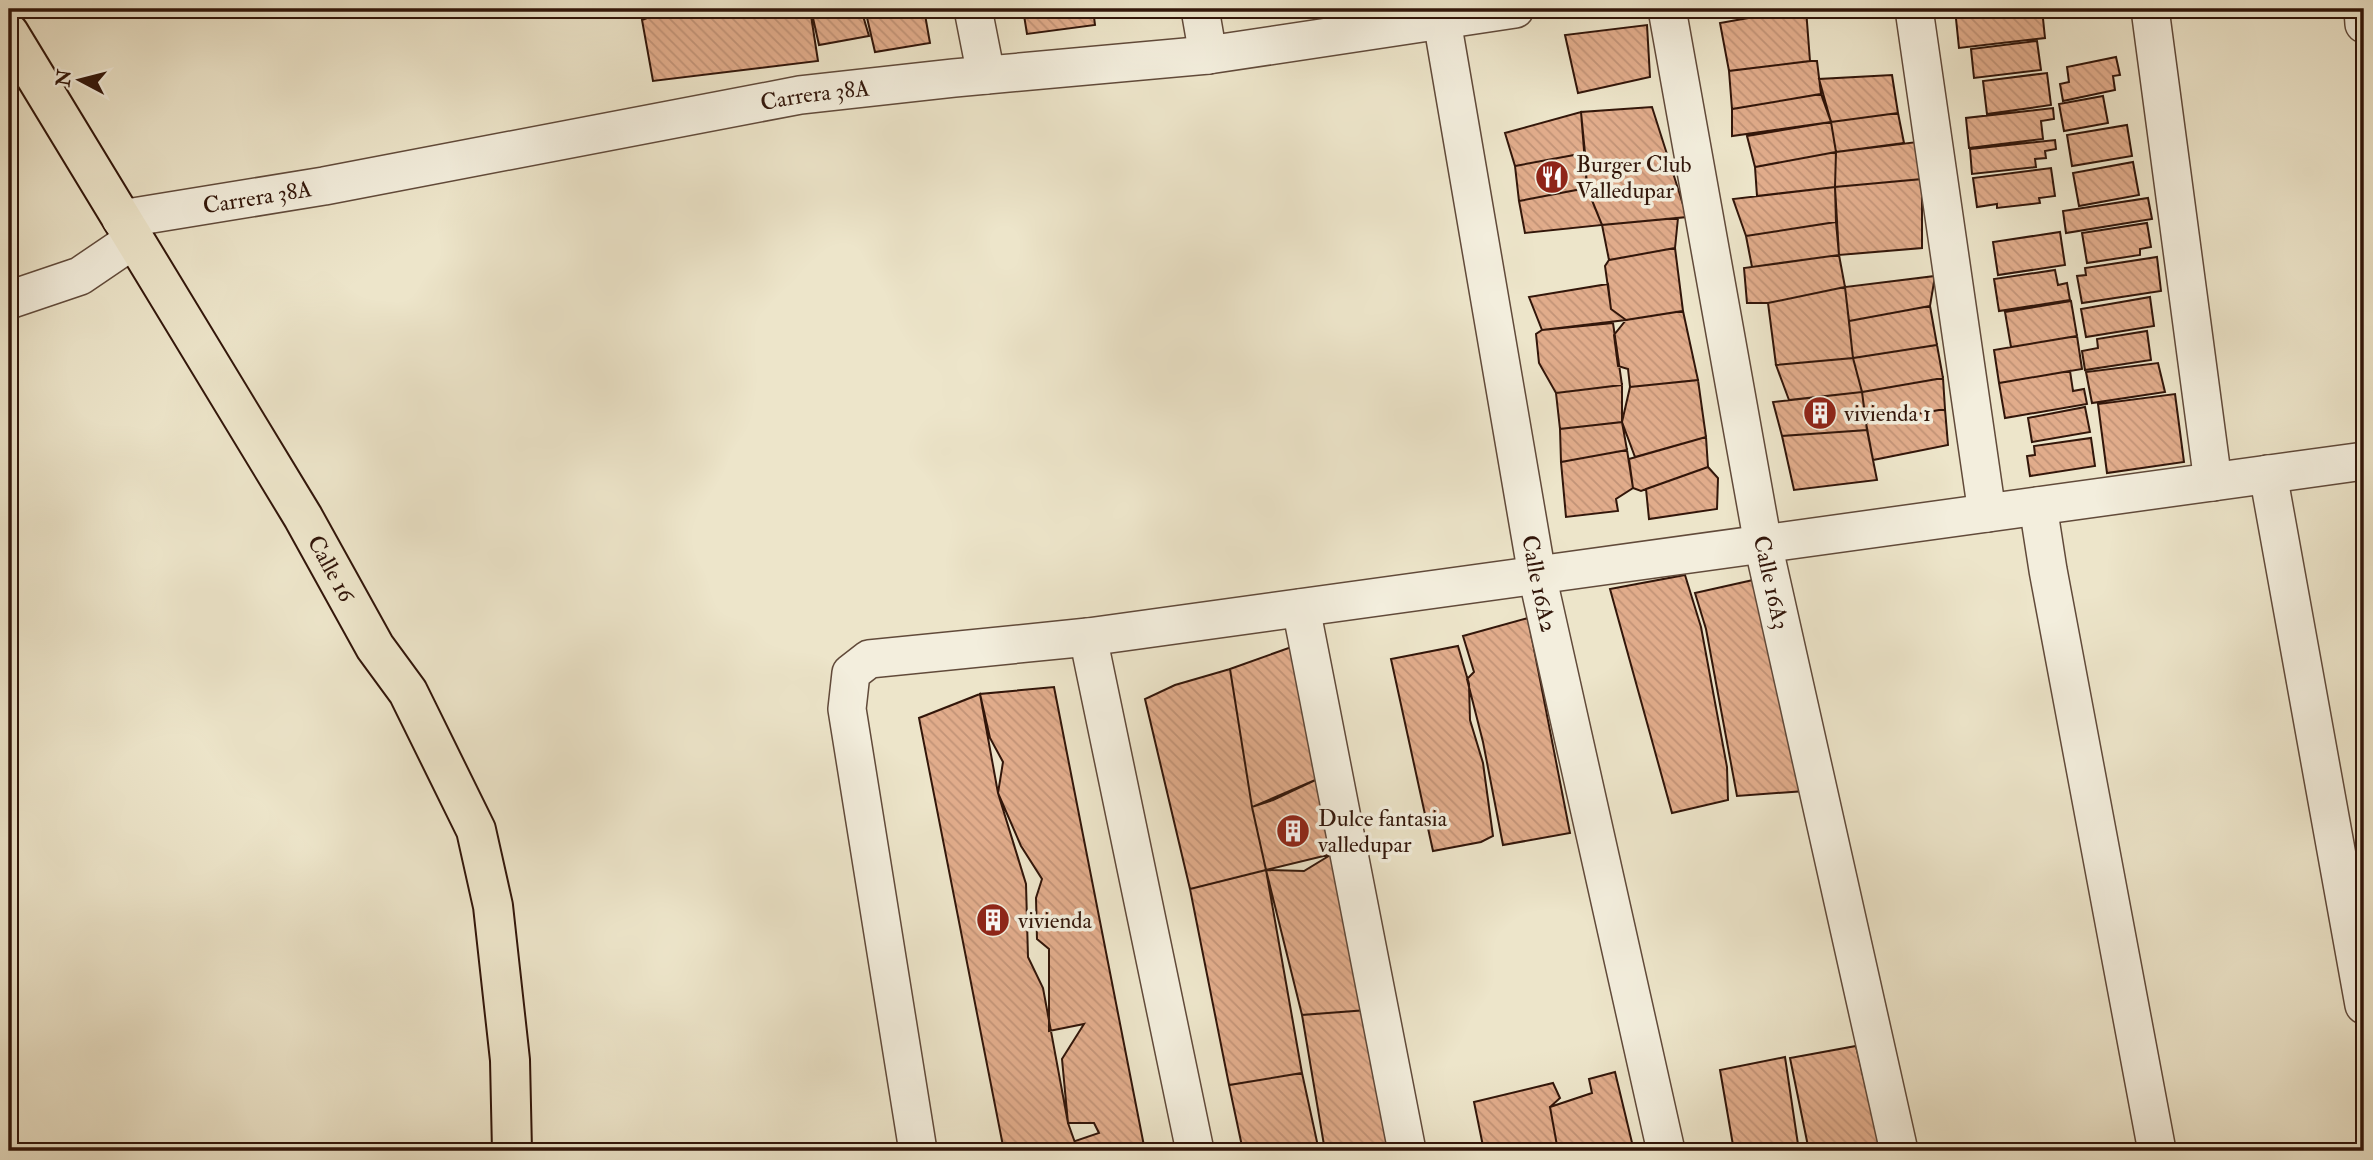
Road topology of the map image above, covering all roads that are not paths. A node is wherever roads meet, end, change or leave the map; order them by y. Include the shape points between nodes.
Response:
1 (974, 9) edge
2 (1200, 9) edge
3 (1515, 9) edge
4 (1667, 9) edge
5 (1914, 9) edge
6 (2150, 9) edge
7 (2363, 9) edge
8 (1441, 14) edge
9 (2364, 23) edge
10 (9, 33) edge
11 (1208, 55) junction
12 (986, 75) junction
13 (127, 229) junction
14 (9, 300) edge
15 (2364, 461) edge
16 (2267, 474) junction
17 (2213, 482) junction
18 (2038, 506) junction
19 (1987, 513) junction
20 (1763, 544) junction
21 (1537, 575) junction
22 (1301, 608) junction
23 (1088, 637) junction
24 (2364, 1005) edge
25 (512, 1151) edge
26 (918, 1151) edge
27 (1195, 1151) edge
28 (1407, 1151) edge
29 (1666, 1151) edge
30 (1899, 1151) edge
31 (2157, 1151) edge

1 - 12 street
2 - 11 street
3 - 8 street, Carrera 38A
4 - 20 street, Calle 16A3
5 - 19 street
6 - 17 street
7 - 9 street
8 - 11 street, Carrera 38A
8 - 21 street, Calle 16A2
10 - 13 main road, Calle 16
11 - 12 street, Carrera 38A
12 - 13 street, Carrera 38A via 800,95 324,186
13 - 14 street via 80,276
13 - 25 main road, Calle 16 via 303,517 375,647 408,692 476,830 493,906 510,1060
15 - 16 street
16 - 17 street
16 - 24 street
17 - 18 street
18 - 19 street
18 - 31 street
19 - 20 street
20 - 21 street
20 - 30 street, Calle 16A3
21 - 22 street
21 - 29 street, Calle 16A2
22 - 23 street
22 - 28 street
23 - 26 street via 869,659 851,673 847,709
23 - 27 street

